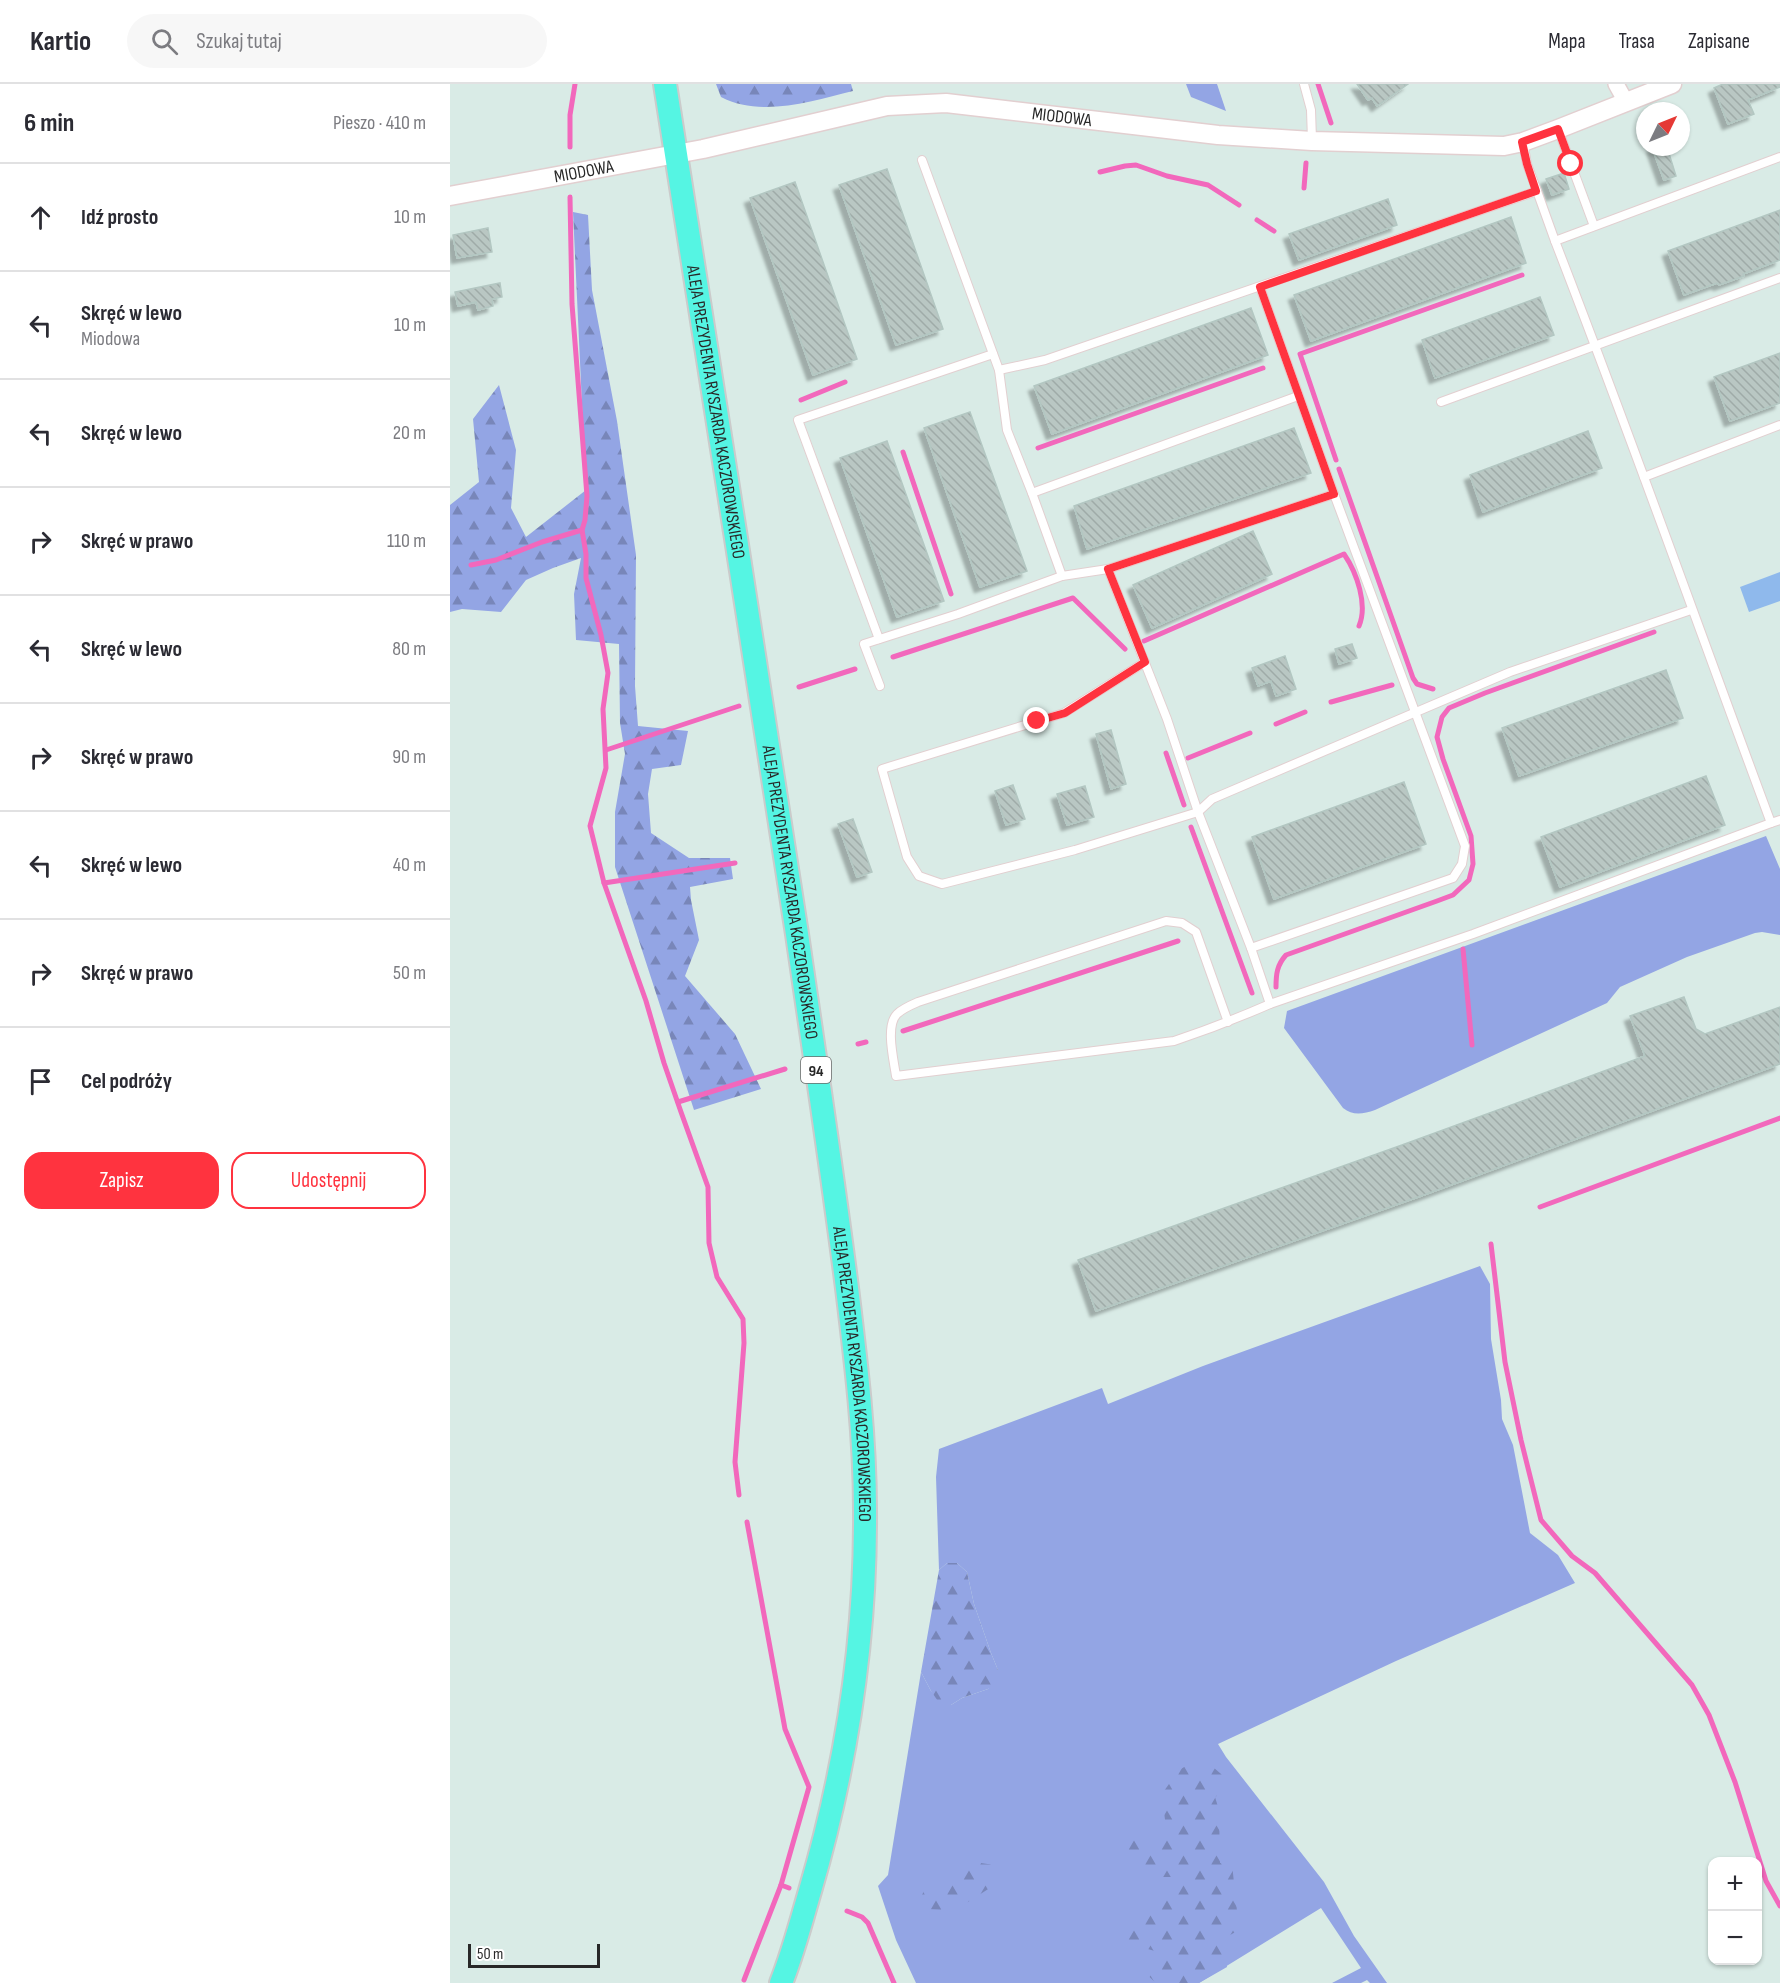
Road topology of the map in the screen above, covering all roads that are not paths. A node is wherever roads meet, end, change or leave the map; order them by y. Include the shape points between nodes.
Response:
1 (665, 84) edge
2 (1304, 84) edge
3 (1616, 84) edge
4 (1672, 84) edge
5 (1626, 102) junction
6 (1558, 129) junction
7 (1312, 141) junction
8 (1522, 142) junction
9 (676, 154) junction
10 (1780, 157) edge
11 (922, 160) dead end
12 (1536, 191) junction
13 (450, 196) edge
14 (1594, 226) junction
15 (1555, 241) junction
16 (1780, 278) edge
17 (1260, 287) junction
18 (1596, 345) junction
19 (993, 354) junction
20 (999, 370) junction
21 (1298, 396) junction
22 (1441, 402) dead end
23 (1780, 425) edge
24 (1644, 477) junction
25 (1032, 493) junction
26 (1334, 494) junction
27 (1108, 569) junction
28 (1062, 576) junction
29 (1691, 610) junction
30 (879, 639) junction
31 (1145, 662) junction
32 (880, 686) dead end
33 (1415, 713) junction
34 (1198, 812) junction
35 (1780, 820) edge
36 (1771, 823) junction
37 (1251, 948) junction
38 (1270, 1004) junction
39 (1228, 1022) junction
40 (781, 1983) edge

1 - 9 main road, ALEJA PREZYDENTA RYSZARDA KACZOROWSKIEGO / 94
2 - 7 lane via 1311,110
3 - 5 street
4 - 5 street, MIODOWA
5 - 6 street, MIODOWA
6 - 8 street, MIODOWA
6 - 14 lane
7 - 8 street, MIODOWA via 1504,146
7 - 9 street, MIODOWA via 1218,135 946,102 887,106
8 - 12 lane
9 - 13 street, MIODOWA
9 - 40 main road, ALEJA PREZYDENTA RYSZARDA KACZOROWSKIEGO / 94 via 786,862 840,1229 859,1389 865,1510 861,1632 843,1758 822,1851
10 - 14 lane
11 - 19 lane
12 - 15 lane
12 - 17 lane
14 - 15 lane
15 - 18 lane
16 - 18 lane
17 - 20 lane via 1044,360
17 - 21 lane
18 - 22 lane
18 - 24 lane
19 - 20 lane
19 - 30 lane via 798,420
20 - 25 lane via 1007,430
21 - 25 lane
21 - 26 lane
23 - 24 lane
24 - 29 lane
25 - 28 lane
26 - 27 lane
26 - 33 lane
27 - 28 lane
27 - 31 lane
28 - 30 lane
29 - 33 lane via 1510,672
29 - 36 lane
30 - 32 lane via 864,644
31 - 34 lane
31 - 34 lane via 1065,713 882,769 907,857 919,876 942,884 1075,850
33 - 34 lane via 1212,800
33 - 37 lane via 1465,846 1462,864 1453,878
34 - 37 lane
35 - 36 lane
36 - 38 lane via 1473,934
37 - 38 lane
38 - 39 lane
39 - 39 lane via 1174,1041 896,1076 891,1041 891,1023 897,1014 918,1002 1166,921 1182,923 1196,932

